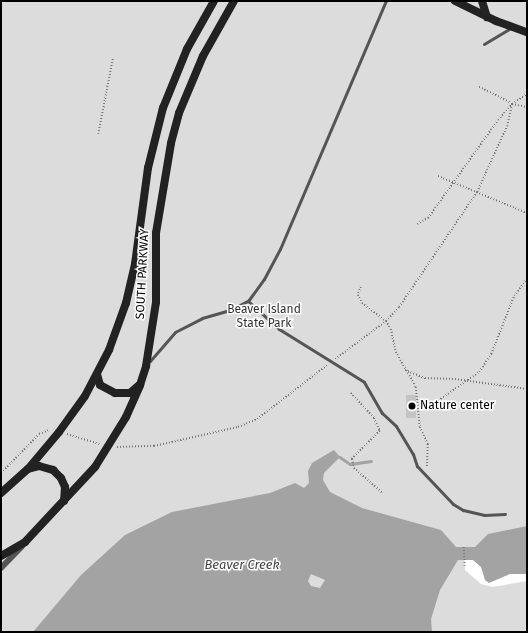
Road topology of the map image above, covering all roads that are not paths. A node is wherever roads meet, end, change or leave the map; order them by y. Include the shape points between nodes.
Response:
1 (214, 1) edge
2 (234, 1) edge
3 (386, 1) edge
4 (455, 1) edge
5 (482, 1) edge
6 (487, 17) junction
7 (512, 27) junction
8 (527, 32) edge
9 (484, 44) dead end
10 (248, 301) junction
11 (146, 366) junction
12 (97, 374) junction
13 (140, 385) junction
14 (28, 468) junction
15 (1, 493) edge
16 (64, 504) junction
17 (505, 514) dead end
18 (25, 542) junction
19 (1, 556) edge
20 (1, 568) edge

1 - 12 street, SOUTH PARKWAY via 187,49 163,108 148,168 131,284 118,326
2 - 11 street, SOUTH PARKWAY via 200,63 179,113 171,143 158,215 156,302
3 - 10 lane via 280,249 264,279
4 - 6 street
5 - 6 street
6 - 7 street
7 - 8 street
7 - 9 lane
10 - 11 lane via 230,310 202,318 175,332
10 - 17 lane via 279,330 364,382 382,413 396,426 413,454 417,466 453,504 463,510 484,515
11 - 13 street, SOUTH PARKWAY
12 - 13 street via 100,385 115,393 130,393
12 - 14 street, SOUTH PARKWAY via 59,432
13 - 16 street, SOUTH PARKWAY via 126,417 95,467
14 - 15 street, SOUTH PARKWAY
14 - 16 street via 45,467 61,478 66,493
16 - 18 street, SOUTH PARKWAY
18 - 19 street, SOUTH PARKWAY
18 - 20 street

